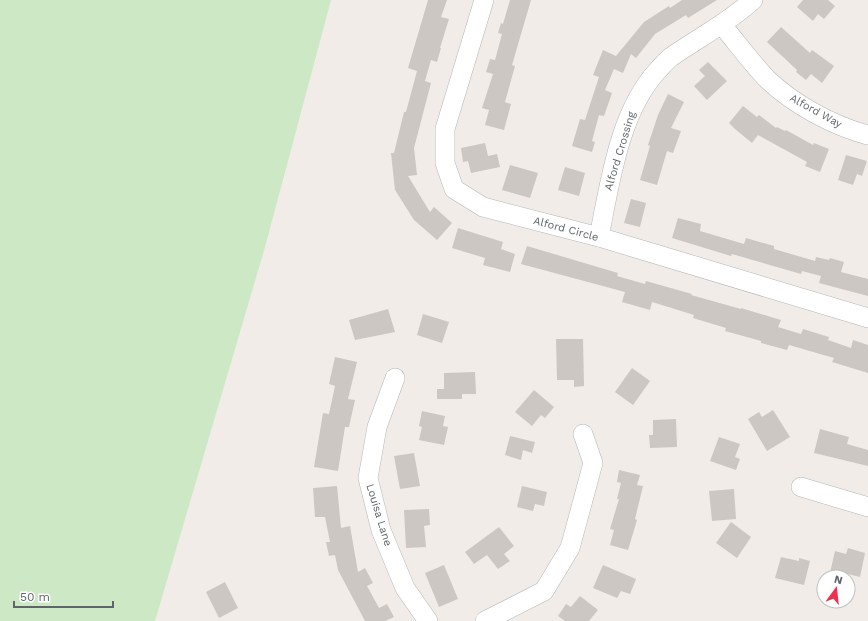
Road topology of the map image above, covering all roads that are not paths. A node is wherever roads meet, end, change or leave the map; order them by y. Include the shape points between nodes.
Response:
1 (484, 0) edge
2 (753, 0) edge
3 (722, 25) junction
4 (868, 135) edge
5 (599, 237) junction
6 (868, 318) edge
7 (395, 378) dead end
8 (584, 434) dead end
9 (801, 487) dead end
10 (868, 507) edge
11 (428, 621) edge
12 (485, 621) edge

1 - 5 street, Alford Circle via 445,129 445,163 454,189 483,207
2 - 3 street, Alford Crossing
3 - 4 street, Alford Way via 768,79 792,99 827,119
3 - 5 street, Alford Crossing via 670,58 651,78 638,97 627,120 610,179
5 - 6 street, Alford Circle
7 - 11 street, Louisa Lane via 377,427 368,478 381,530 405,588
8 - 12 street via 592,463 570,548 544,591
9 - 10 street

